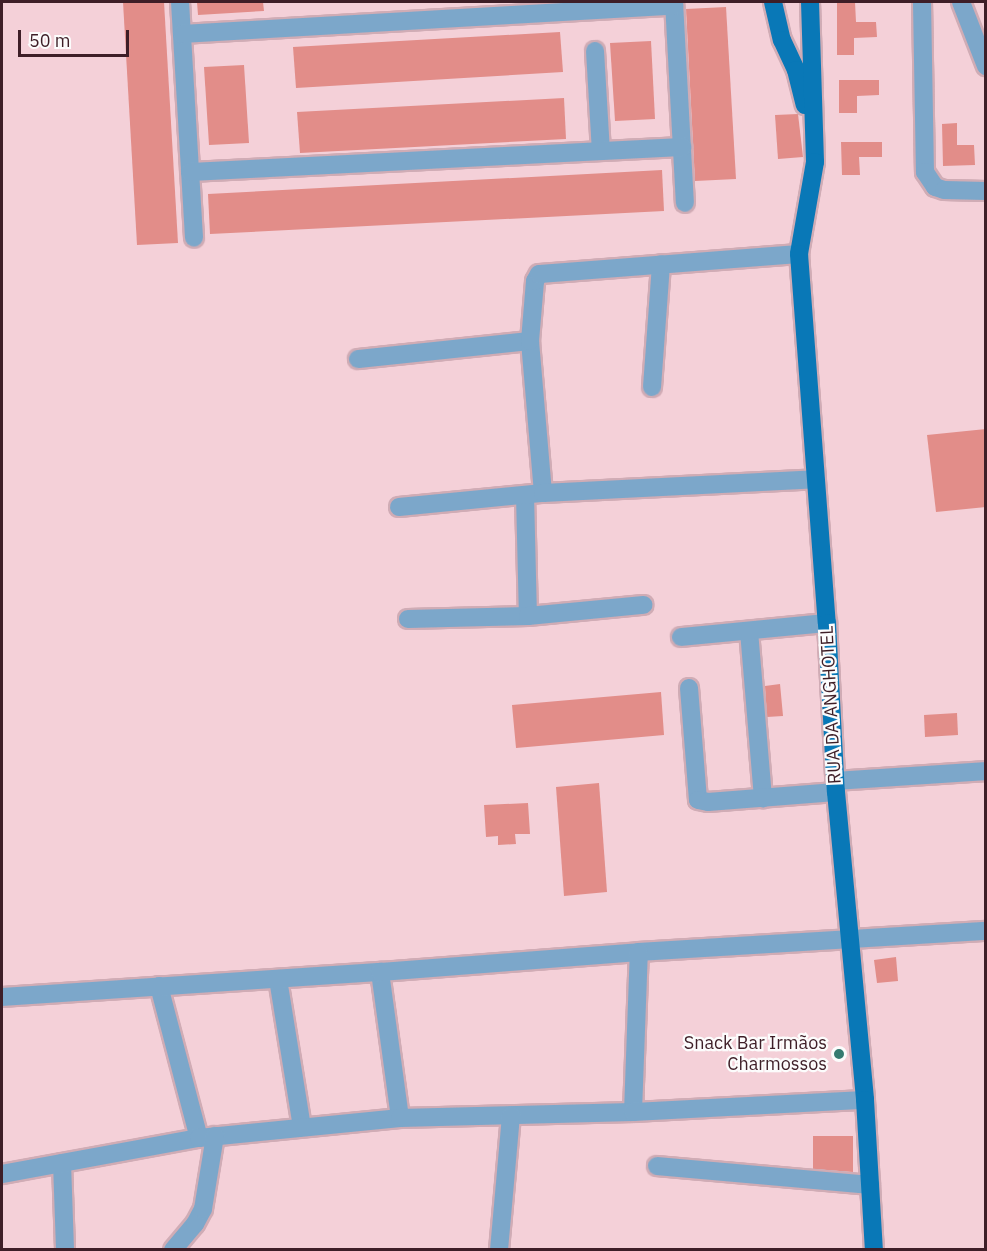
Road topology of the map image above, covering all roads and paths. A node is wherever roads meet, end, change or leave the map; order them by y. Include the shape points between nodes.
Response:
1 (180, 2) edge
2 (772, 2) edge
3 (810, 2) edge
4 (922, 2) edge
5 (961, 2) edge
6 (674, 4) edge
7 (430, 10) edge
8 (182, 34) junction
9 (595, 51) dead end
10 (986, 66) edge
11 (682, 147) junction
12 (601, 151) junction
13 (815, 162) junction
14 (190, 172) junction
15 (986, 191) edge
16 (685, 203) dead end
17 (194, 238) dead end
18 (799, 254) junction
19 (661, 264) junction
20 (530, 341) junction
21 (358, 359) dead end
22 (652, 387) dead end
23 (816, 479) junction
24 (534, 494) junction
25 (399, 507) dead end
26 (643, 605) dead end
27 (528, 616) junction
28 (408, 619) dead end
29 (827, 623) junction
30 (749, 631) junction
31 (681, 637) dead end
32 (689, 688) dead end
33 (986, 771) edge
34 (836, 787) junction
35 (763, 798) junction
36 (986, 931) edge
37 (848, 940) junction
38 (639, 952) junction
39 (380, 972) junction
40 (278, 979) junction
41 (159, 986) junction
42 (2, 997) edge
43 (865, 1100) junction
44 (633, 1112) junction
45 (511, 1116) junction
46 (399, 1118) junction
47 (302, 1127) junction
48 (207, 1137) junction
49 (62, 1163) junction
50 (657, 1166) dead end
51 (2, 1173) edge
52 (870, 1185) junction
53 (65, 1250) edge
54 (173, 1250) edge
55 (499, 1250) edge
56 (874, 1250) edge

1 - 8 street
2 - 13 main road, RUA DA ANGHOTEL via 782,40 803,91
3 - 13 main road, RUA DA ANGHOTEL
4 - 15 street via 925,172 935,187 944,190
5 - 10 street
6 - 7 street
6 - 11 street
7 - 8 street
8 - 14 street
9 - 12 street
11 - 12 street
11 - 16 street
12 - 14 street
13 - 18 main road, RUA DA ANGHOTEL
14 - 17 street
18 - 19 street
18 - 23 main road, RUA DA ANGHOTEL
19 - 20 street via 539,274 535,281
19 - 22 street
20 - 21 street
20 - 24 street
23 - 24 street
23 - 29 main road, RUA DA ANGHOTEL
24 - 25 street
24 - 27 street
26 - 27 street
27 - 28 street
29 - 30 street
29 - 34 main road, RUA DA ANGHOTEL
30 - 31 street
30 - 35 street
32 - 35 street via 698,800
33 - 34 street
34 - 35 street
34 - 37 main road, RUA DA ANGHOTEL
36 - 37 street
37 - 38 street
37 - 43 main road, RUA DA ANGHOTEL
38 - 39 street
38 - 44 street
39 - 40 street
39 - 46 street
40 - 41 street
40 - 47 street
41 - 42 street
41 - 48 street
43 - 44 street
43 - 52 main road, RUA DA ANGHOTEL
44 - 45 street
45 - 46 street
45 - 55 street
46 - 47 street
47 - 48 street
48 - 49 street
48 - 54 street via 203,1209
49 - 51 street
49 - 53 street
50 - 52 street
52 - 56 main road, RUA DA ANGHOTEL

